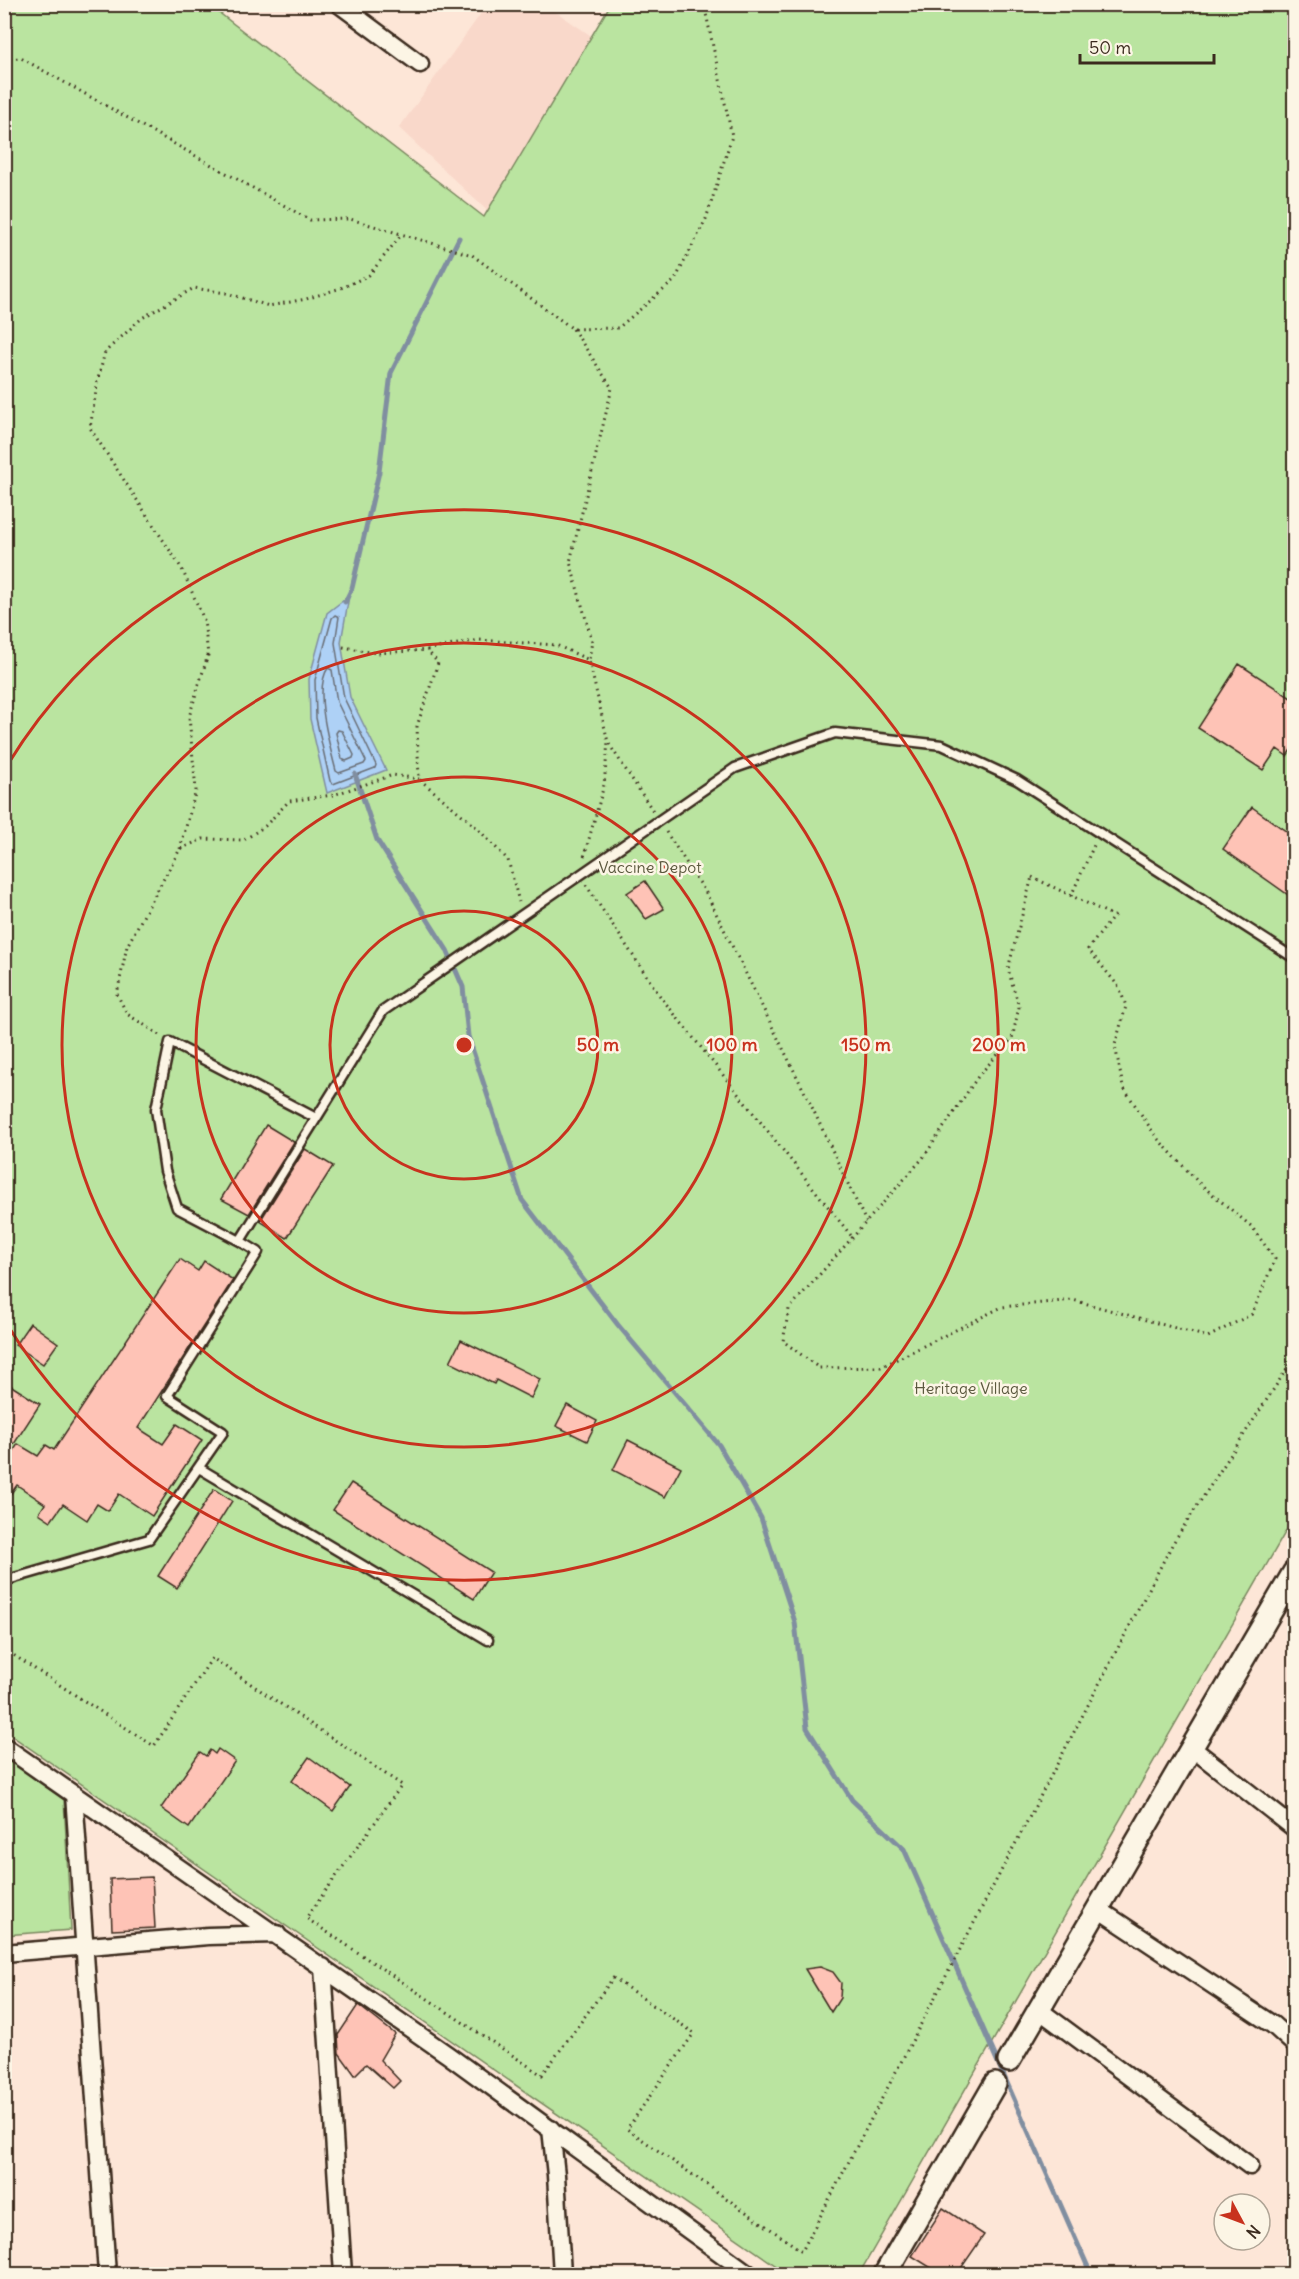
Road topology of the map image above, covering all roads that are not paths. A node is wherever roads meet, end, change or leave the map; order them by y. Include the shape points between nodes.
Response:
1 (339, 4) edge
2 (420, 64) dead end
3 (1294, 958) edge
4 (316, 1118) junction
5 (240, 1241) junction
6 (198, 1468) junction
7 (1294, 1572) edge
8 (4, 1581) edge
9 (488, 1640) dead end
10 (4, 1746) edge
11 (1192, 1748) junction
12 (74, 1794) junction
13 (1294, 1828) edge
14 (1098, 1909) junction
15 (277, 1934) junction
16 (83, 1947) junction
17 (4, 1953) edge
18 (323, 1968) junction
19 (1039, 2010) junction
20 (1294, 2044) edge
21 (1009, 2061) dead end
22 (995, 2085) dead end
23 (551, 2128) junction
24 (1250, 2166) dead end
25 (107, 2274) edge
26 (343, 2274) edge
27 (562, 2274) edge
28 (749, 2274) edge
29 (885, 2274) edge

1 - 2 street
3 - 4 lane via 1017,780 942,745 835,733 735,768 383,1011
4 - 5 lane
4 - 5 lane via 170,1041 156,1109 165,1171 177,1208
5 - 6 lane via 258,1252 167,1396 223,1432
6 - 8 lane via 149,1539
6 - 9 lane
7 - 11 street
10 - 12 street
11 - 13 street
11 - 14 street
12 - 15 street
12 - 16 street
14 - 19 street
14 - 20 street via 1273,2025
15 - 16 street
15 - 18 street
16 - 17 street
16 - 25 street
18 - 23 street
18 - 26 street
19 - 21 street
19 - 24 street
22 - 29 street
23 - 27 street
23 - 28 street

